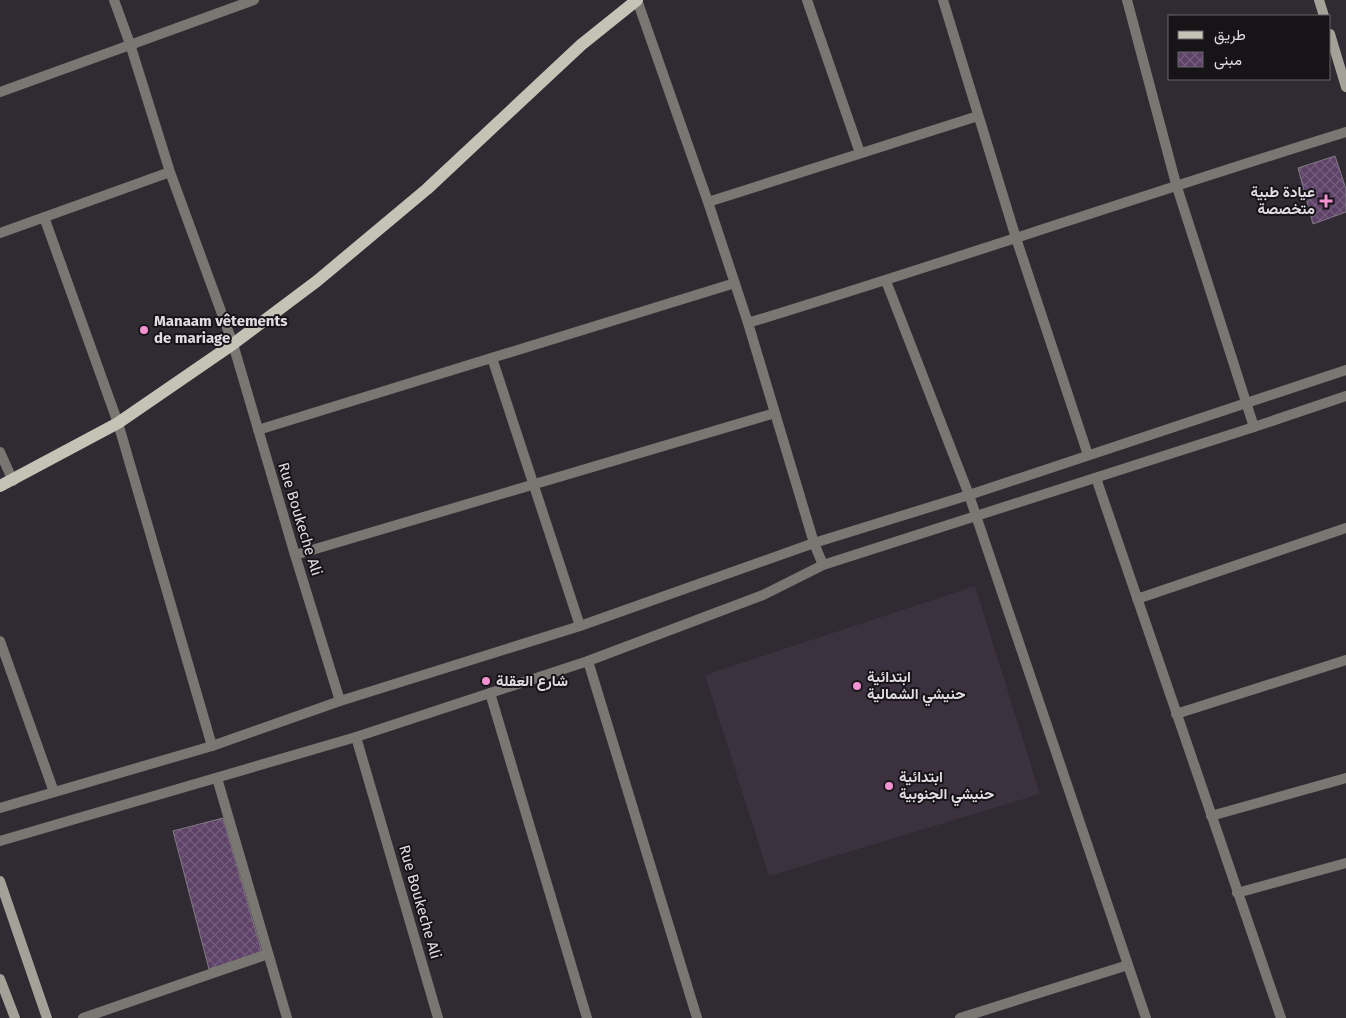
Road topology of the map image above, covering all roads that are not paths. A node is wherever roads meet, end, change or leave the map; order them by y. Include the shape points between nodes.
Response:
1 (114, 0) edge
2 (254, 0) edge
3 (637, 0) edge
4 (807, 0) edge
5 (943, 0) edge
6 (1127, 0) edge
7 (1319, 0) edge
8 (1324, 15) edge
9 (1331, 37) edge
10 (130, 44) junction
11 (1346, 87) edge
12 (0, 92) edge
13 (978, 116) junction
14 (1346, 132) edge
15 (860, 153) junction
16 (170, 172) junction
17 (1176, 184) junction
18 (708, 202) junction
19 (44, 217) junction
20 (0, 233) edge
21 (1016, 238) junction
22 (886, 280) junction
23 (735, 284) junction
24 (748, 322) junction
25 (233, 344) junction
26 (492, 358) junction
27 (1346, 370) edge
28 (1346, 396) edge
29 (1246, 403) junction
30 (775, 413) junction
31 (118, 423) junction
32 (1254, 427) junction
33 (258, 430) junction
34 (0, 452) edge
35 (1088, 455) junction
36 (1096, 478) junction
37 (12, 481) junction
38 (534, 484) junction
39 (0, 486) edge
40 (969, 495) junction
41 (977, 516) junction
42 (1346, 528) edge
43 (814, 543) junction
44 (295, 555) junction
45 (823, 565) junction
46 (1137, 599) junction
47 (580, 626) junction
48 (0, 641) edge
49 (1346, 660) edge
50 (588, 661) junction
51 (490, 693) junction
52 (340, 701) junction
53 (1176, 714) junction
54 (356, 737) junction
55 (212, 746) junction
56 (217, 778) junction
57 (1346, 778) edge
58 (54, 792) junction
59 (0, 808) edge
60 (1211, 816) junction
61 (0, 841) edge
62 (1346, 863) edge
63 (0, 881) edge
64 (1236, 892) junction
65 (268, 954) junction
66 (1128, 965) junction
67 (0, 979) edge
68 (15, 1018) edge
69 (47, 1018) edge
70 (83, 1018) edge
71 (287, 1018) edge
72 (438, 1018) edge
73 (587, 1018) edge
74 (697, 1018) edge
75 (960, 1018) edge
76 (1146, 1018) edge
77 (1281, 1018) edge

1 - 10 street, Rue Boukeche Ali
2 - 10 street
3 - 18 street
3 - 25 main road via 581,44 427,189 317,281
4 - 15 street
5 - 13 street
6 - 17 street
7 - 8 main road
9 - 11 main road
10 - 12 street
10 - 16 street, Rue Boukeche Ali
13 - 15 street
13 - 21 street
14 - 17 street
15 - 18 street
16 - 19 street
16 - 25 street, Rue Boukeche Ali
17 - 21 street
17 - 29 street
18 - 23 street
19 - 20 street
19 - 31 street
21 - 22 street
21 - 35 street
22 - 24 street
22 - 40 street
23 - 24 street
23 - 26 street
24 - 30 street
25 - 31 main road
25 - 33 street, Rue Boukeche Ali
26 - 33 street
26 - 38 street
27 - 29 street
28 - 32 street
29 - 32 street
29 - 35 street
30 - 38 street
30 - 43 street
31 - 37 main road
31 - 55 street
32 - 36 street
33 - 44 street, Rue Boukeche Ali
34 - 37 street
35 - 40 street
36 - 41 street
36 - 46 street
37 - 39 main road
38 - 44 street
38 - 47 street
40 - 41 street
40 - 43 street
41 - 45 street
41 - 66 street
42 - 46 street
43 - 45 street
43 - 47 street
44 - 52 street, Rue Boukeche Ali
45 - 50 street via 763,595
46 - 53 street
47 - 52 street
48 - 58 street
49 - 53 street
50 - 51 street
50 - 74 street
51 - 54 street
51 - 73 street
52 - 55 street
53 - 60 street
54 - 56 street
54 - 72 street, Rue Boukeche Ali
55 - 58 street
56 - 61 street
56 - 65 street
57 - 60 street
58 - 59 street
60 - 64 street
62 - 64 street
63 - 69 main road
64 - 77 street
65 - 70 street
65 - 71 street
66 - 75 street
66 - 76 street
67 - 68 main road

